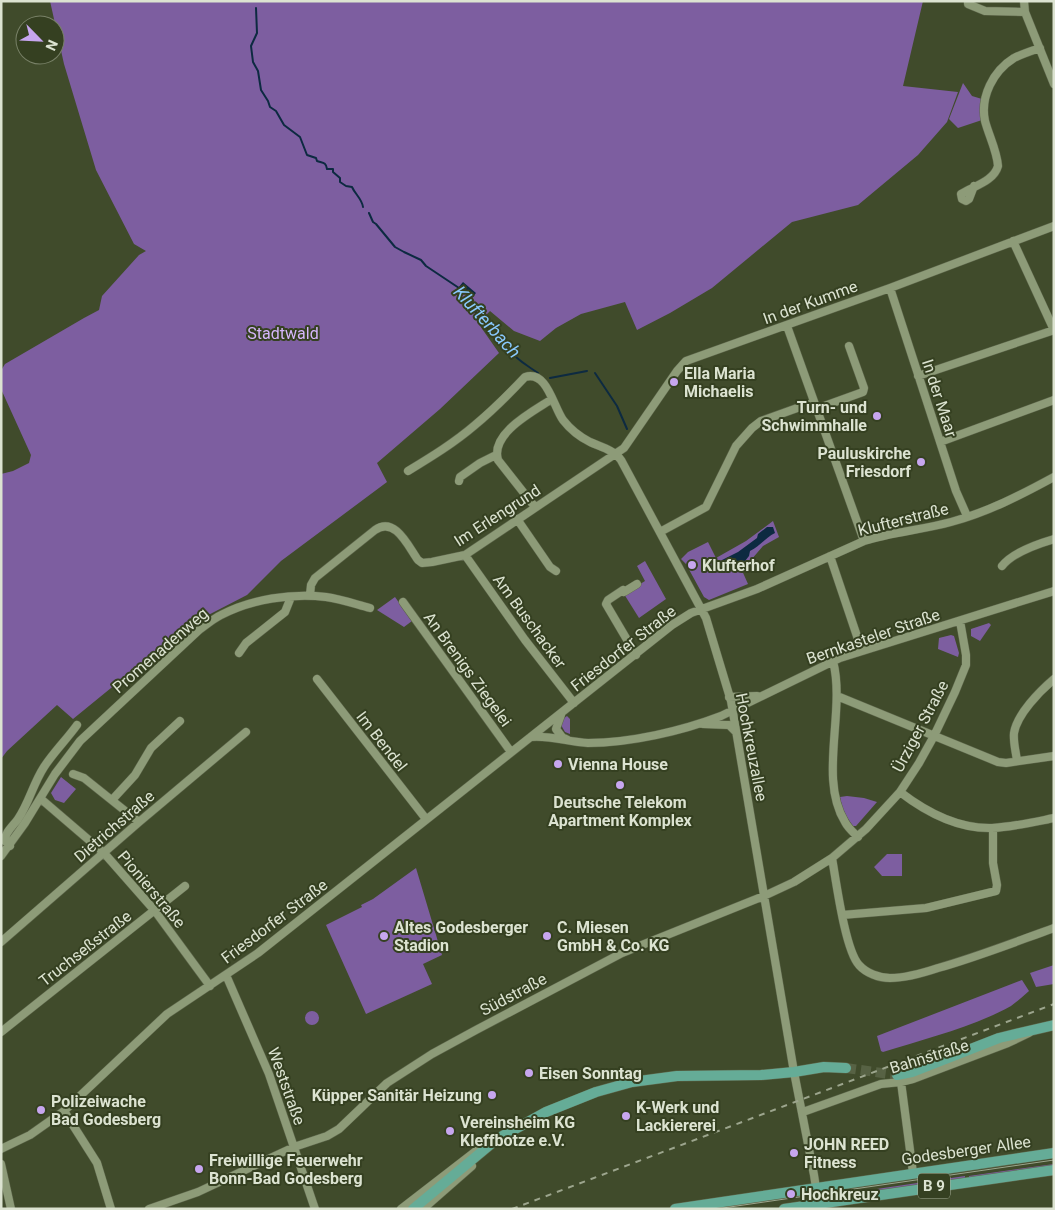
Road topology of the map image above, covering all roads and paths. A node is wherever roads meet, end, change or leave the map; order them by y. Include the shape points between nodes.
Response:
1 (1024, 1) edge
2 (967, 5) edge
3 (1025, 12) junction
4 (1040, 48) junction
5 (1054, 84) edge
6 (974, 186) dead end
7 (1054, 226) edge
8 (1013, 241) junction
9 (890, 288) junction
10 (787, 326) junction
11 (1054, 330) edge
12 (849, 346) dead end
13 (918, 376) junction
14 (552, 398) junction
15 (1054, 400) edge
16 (815, 405) junction
17 (940, 442) junction
18 (615, 454) junction
19 (496, 455) junction
20 (408, 471) dead end
21 (1054, 477) edge
22 (459, 481) dead end
23 (535, 507) junction
24 (967, 516) junction
25 (518, 519) junction
26 (660, 532) junction
27 (1054, 539) edge
28 (864, 541) junction
29 (465, 555) junction
30 (830, 556) junction
31 (1002, 566) dead end
32 (556, 571) dead end
33 (637, 584) dead end
34 (1054, 591) edge
35 (310, 595) junction
36 (291, 596) junction
37 (403, 602) dead end
38 (370, 608) dead end
39 (702, 610) junction
40 (960, 620) junction
41 (862, 651) junction
42 (239, 653) dead end
43 (636, 655) junction
44 (833, 661) junction
45 (317, 679) dead end
46 (1054, 679) edge
47 (762, 696) junction
48 (837, 696) junction
49 (729, 697) junction
50 (574, 703) junction
51 (733, 710) junction
52 (563, 711) junction
53 (180, 721) dead end
54 (701, 724) junction
55 (77, 725) dead end
56 (246, 732) dead end
57 (737, 734) junction
58 (934, 736) junction
59 (530, 737) junction
60 (570, 741) junction
61 (57, 751) junction
62 (511, 752) junction
63 (1054, 756) edge
64 (66, 758) junction
65 (1017, 761) junction
66 (74, 774) dead end
67 (900, 792) junction
68 (41, 799) junction
69 (112, 800) junction
70 (1054, 818) edge
71 (426, 819) junction
72 (139, 822) junction
73 (993, 828) junction
74 (858, 837) junction
75 (10, 846) junction
76 (104, 853) junction
77 (1, 856) edge
78 (832, 858) junction
79 (185, 886) dead end
80 (764, 896) junction
81 (155, 911) junction
82 (842, 915) junction
83 (1054, 928) edge
84 (1, 942) edge
85 (226, 975) junction
86 (210, 986) junction
87 (1054, 1025) edge
88 (1, 1032) edge
89 (846, 1068) tunnel mouth
90 (794, 1072) junction
91 (899, 1078) junction
92 (64, 1111) junction
93 (803, 1112) junction
94 (528, 1120) junction
95 (497, 1139) junction
96 (294, 1148) junction
97 (1, 1149) edge
98 (1054, 1153) edge
99 (1, 1164) edge
100 (1054, 1170) edge
101 (913, 1173) junction
102 (832, 1185) junction
103 (816, 1188) junction
104 (833, 1202) junction
105 (815, 1207) edge
106 (796, 1208) edge
107 (11, 1209) edge
108 (111, 1209) edge
109 (150, 1209) edge
110 (315, 1209) edge
111 (401, 1209) edge
112 (413, 1209) edge
113 (423, 1209) edge
114 (675, 1209) edge
115 (784, 1209) edge

1 - 3 street
2 - 3 street via 985,11
3 - 4 street
4 - 5 street
4 - 6 street via 1009,62 989,87 984,115 998,166 993,177
7 - 8 street, In der Kumme
8 - 9 street, In der Kumme
8 - 11 street
9 - 10 street, In der Kumme
9 - 13 street, In der Maar
10 - 16 street
10 - 18 street, In der Kumme via 682,364 625,446
11 - 13 street
12 - 16 street via 863,392
13 - 17 street, In der Maar
14 - 18 street, Hochkreuzallee via 563,419 578,434
14 - 19 street via 506,432
14 - 20 street, Hochkreuzallee via 542,380 530,375 525,377 473,427
15 - 17 street
16 - 26 street via 761,421 736,446 706,507
16 - 28 street
17 - 24 street, In der Maar
18 - 23 street, Im Erlengrund
18 - 26 street, Hochkreuzallee
19 - 22 street via 460,477
19 - 23 street
21 - 24 street, Klufterstraße via 1007,502
23 - 25 street, Im Erlengrund
24 - 28 street, Klufterstraße via 945,524
25 - 29 street, Im Erlengrund
25 - 32 street via 550,568
26 - 39 street, Hochkreuzallee
27 - 31 street via 1007,560
28 - 30 street, Klufterstraße
29 - 35 street, Im Erlengrund via 422,563 396,530 382,526 315,578
29 - 50 street, Am Buschacker
30 - 39 street, Klufterstraße
30 - 41 street
33 - 43 street via 610,598 606,604
34 - 40 street, Bernkasteler Straße
35 - 36 street, Promenadenweg
35 - 38 street, Promenadenweg via 337,598
36 - 42 street via 285,612 246,643
36 - 64 street, Promenadenweg via 237,608 199,630 80,741
37 - 62 street, An Brenigs Ziegelei
39 - 43 street, Friesdorfer Straße via 672,625
39 - 49 street, Hochkreuzallee
40 - 41 street, Bernkasteler Straße
40 - 58 street, Ürziger Straße via 966,665
41 - 44 street, Bernkasteler Straße
43 - 50 street, Friesdorfer Straße
44 - 47 street, Bernkasteler Straße
44 - 48 street
45 - 71 street, Im Bendel
46 - 65 street via 1034,699 1019,721 1014,737
47 - 49 street
47 - 51 street, Bernkasteler Straße
48 - 58 street
48 - 74 street via 834,789 845,822
49 - 51 street, Hochkreuzallee
50 - 52 street, Friesdorfer Straße
51 - 54 street, Bernkasteler Straße
51 - 57 street, Hochkreuzallee
52 - 59 street, Friesdorfer Straße
52 - 60 street, Friesdorfer Straße via 556,729
53 - 69 street via 147,752 135,775
54 - 57 street via 730,725
54 - 60 street, Bernkasteler Straße via 604,743
55 - 61 street
56 - 72 street, Dietrichstraße
57 - 80 street, Hochkreuzallee
58 - 65 street via 998,762
58 - 67 street, Ürziger Straße
59 - 60 street, Bernkasteler Straße
59 - 62 street, Friesdorfer Straße
61 - 64 street
61 - 75 street via 6,835 5,841
62 - 71 street, Friesdorfer Straße
63 - 65 street
64 - 68 street, Promenadenweg
66 - 69 street
67 - 73 street via 922,808 955,822
67 - 74 street, Ürziger Straße
68 - 75 street, Promenadenweg
68 - 76 street, Pionierstraße
69 - 72 street
70 - 73 street
71 - 85 street, Friesdorfer Straße via 284,933
72 - 76 street, Dietrichstraße
73 - 82 street via 996,890 926,908
74 - 78 street, Ürziger Straße
75 - 77 street, Promenadenweg
76 - 81 street, Pionierstraße
76 - 84 street, Dietrichstraße
78 - 80 street, Ürziger Straße
78 - 82 street
79 - 81 street, Truchseßstraße
80 - 90 street, Hochkreuzallee
80 - 96 street, Südstraße via 622,953 476,1030 388,1083 339,1129
81 - 86 street, Pionierstraße
81 - 88 street, Truchseßstraße
82 - 83 street via 859,966 884,978 913,975 960,962
85 - 86 street, Friesdorfer Straße
85 - 96 street, Weststraße via 269,1074
86 - 92 street, Friesdorfer Straße via 167,1014
87 - 91 main road via 999,1038
89 - 90 main road via 824,1067
90 - 93 street, Hochkreuzallee
90 - 94 main road via 699,1074 652,1079 596,1092
91 - 93 street, Bahnstraße
91 - 101 street
92 - 97 street, Friesdorfer Straße via 36,1131
92 - 108 street via 97,1163
93 - 103 street, Hochkreuzallee
94 - 95 main road
94 - 113 street
95 - 111 street via 458,1163
95 - 112 main road
96 - 109 street, Südstraße via 213,1186
96 - 110 street, Weststraße
98 - 101 main road, Godesberger Allee / B 9
99 - 107 street
100 - 104 main road, Godesberger Allee / B 9
101 - 102 main road, Godesberger Allee / B 9
102 - 103 main road, Godesberger Allee / B 9
102 - 104 main road via 826,1192 827,1198
103 - 105 street, Hochkreuzallee
103 - 114 main road, Godesberger Allee / B 9
104 - 105 main road, Godesberger Allee / B 9
105 - 106 main road, Godesberger Allee / B 9
106 - 115 main road, Godesberger Allee / B 9

